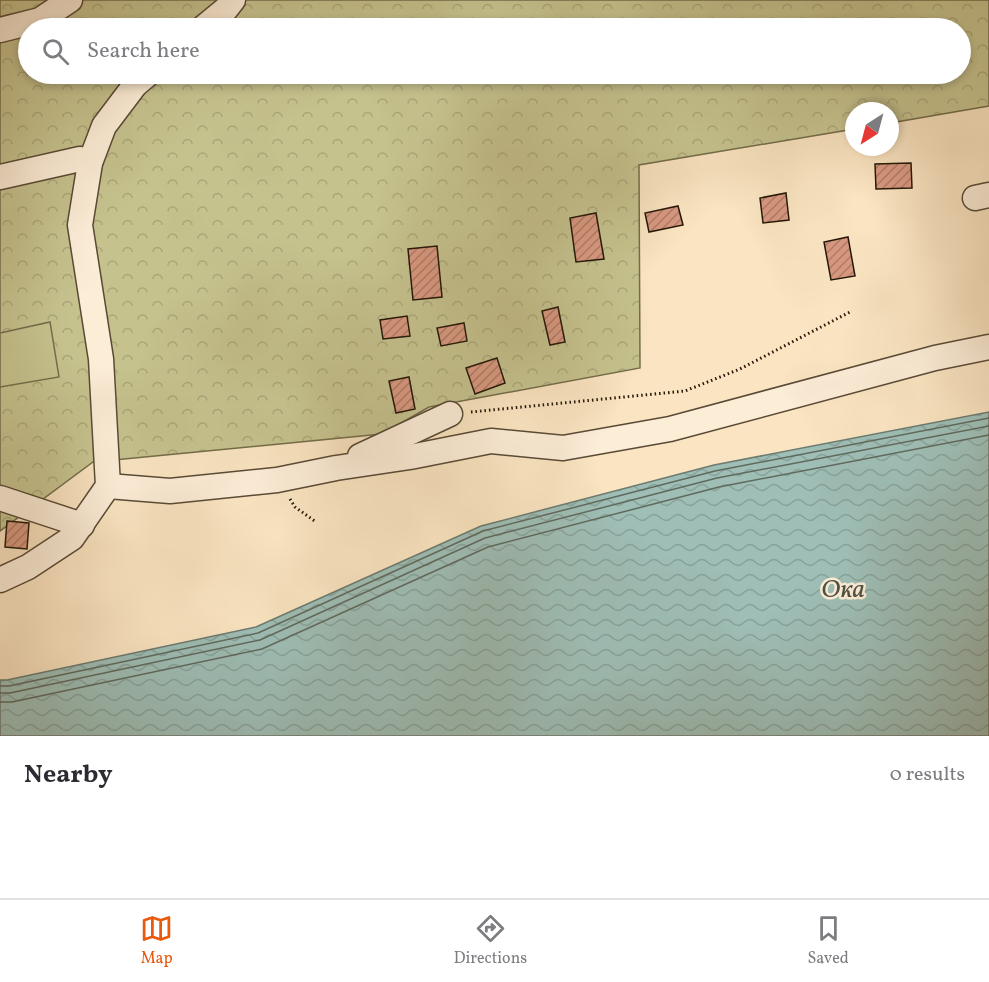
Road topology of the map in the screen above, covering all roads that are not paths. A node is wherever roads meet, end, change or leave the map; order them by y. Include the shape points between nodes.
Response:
1 (70, 0) edge
2 (233, 0) edge
3 (43, 18) edge
4 (215, 18) edge
5 (18, 26) edge
6 (0, 30) edge
7 (136, 84) edge
8 (90, 163) junction
9 (0, 177) edge
10 (989, 347) edge
11 (450, 414) road end
12 (336, 468) junction
13 (108, 486) junction
14 (0, 498) edge
15 (82, 525) junction
16 (0, 580) edge

1 - 3 lane
2 - 4 lane
5 - 6 lane
7 - 8 lane via 104,126
8 - 9 lane via 80,159
8 - 13 lane via 80,225 101,358
10 - 12 lane via 670,429 563,448 491,441
11 - 12 lane
12 - 13 lane via 277,480 170,491
13 - 15 lane
14 - 15 lane
15 - 16 lane via 72,538

